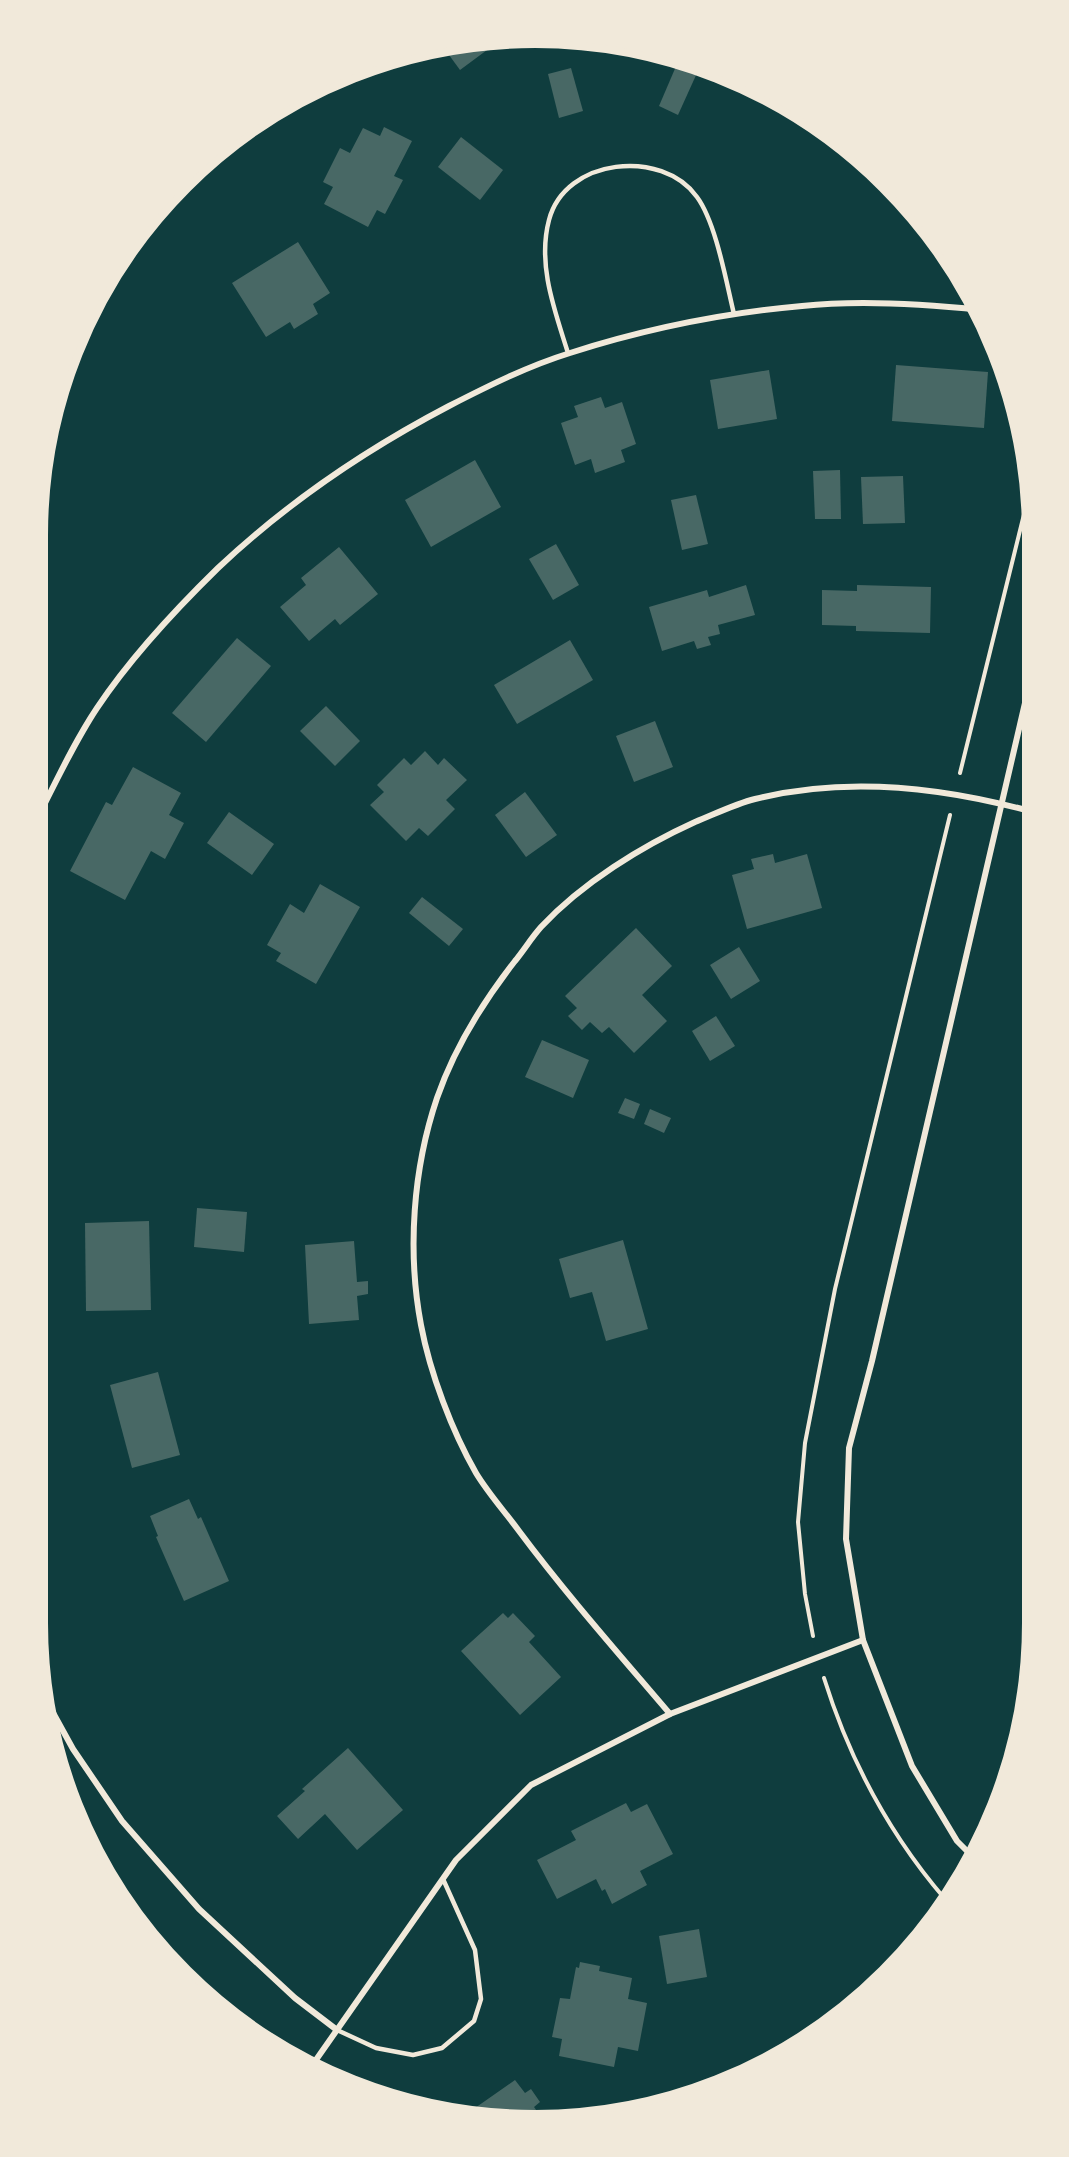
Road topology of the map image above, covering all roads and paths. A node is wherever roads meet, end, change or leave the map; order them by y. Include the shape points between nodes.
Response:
1 (971, 309) edge
2 (734, 314) junction
3 (568, 353) junction
4 (1026, 699) edge
5 (1002, 803) junction
6 (44, 806) edge
7 (1026, 810) edge
8 (863, 1640) junction
9 (52, 1711) edge
10 (670, 1714) junction
11 (968, 1852) edge
12 (443, 1879) junction
13 (337, 2030) junction
14 (315, 2062) edge

1 - 2 street via 804,305
2 - 3 street
2 - 3 lane via 708,215 697,196 680,180 661,171 633,165 605,168 583,177 560,196 549,217 544,242 553,305
3 - 6 street via 474,393 360,455 254,535 149,640 97,708
4 - 5 street
5 - 7 street
5 - 8 street via 849,1448 846,1539
5 - 10 street via 911,789 834,787 752,800 666,835 621,862 542,926 494,988 457,1051 437,1097 414,1214 414,1267 421,1326 443,1403 477,1474 534,1551
8 - 10 street
8 - 11 street via 912,1766
9 - 13 street via 73,1749 123,1821 199,1908 295,1998
10 - 12 street via 531,1785 456,1860
12 - 13 street
12 - 13 lane via 475,1950 481,1999 474,2021 442,2048 413,2055 376,2048
13 - 14 street

